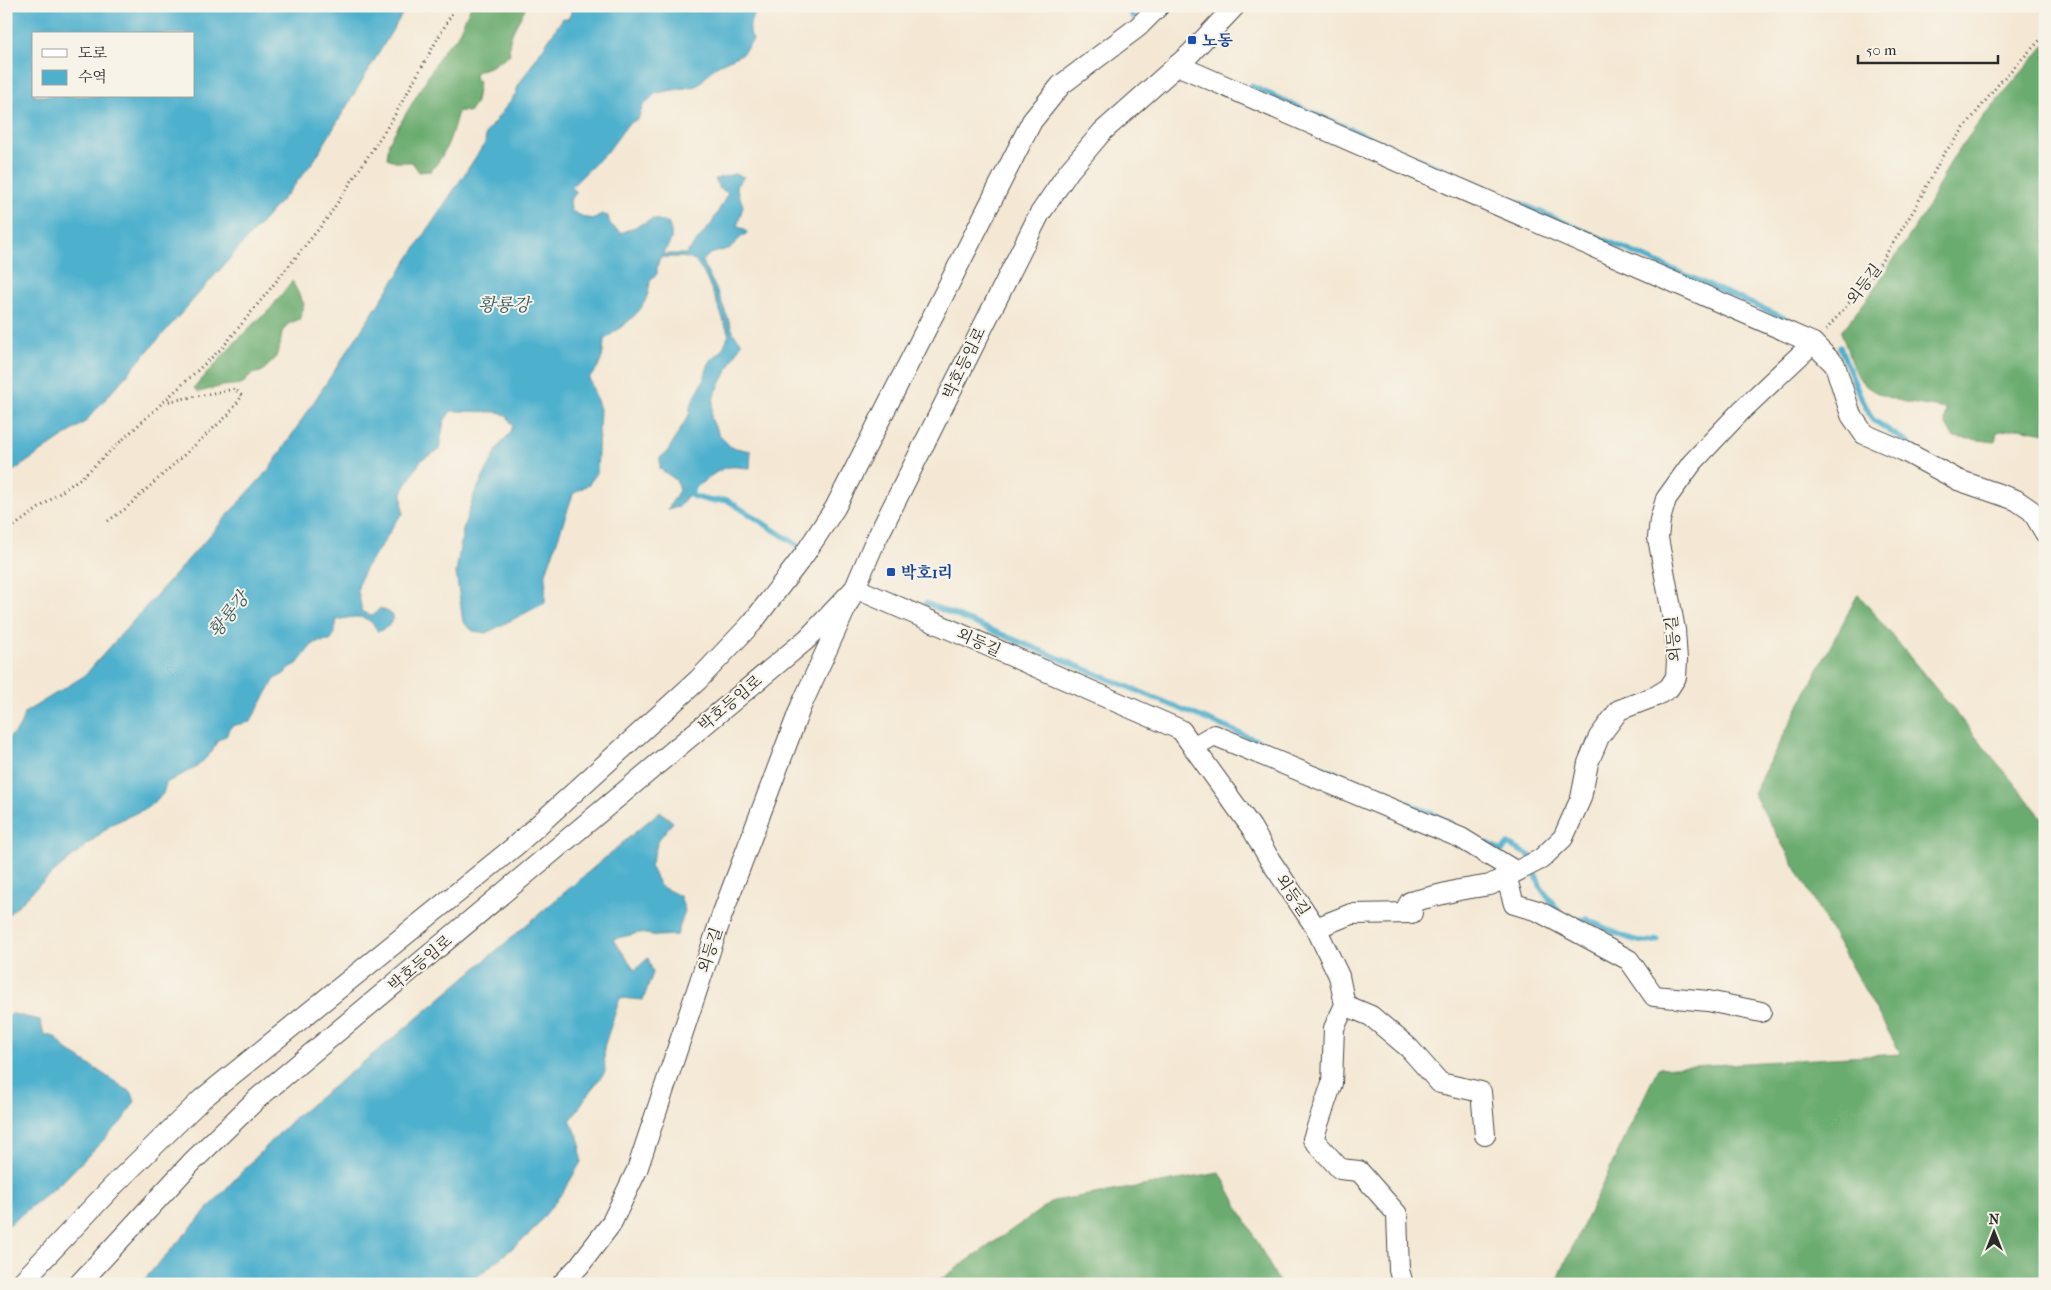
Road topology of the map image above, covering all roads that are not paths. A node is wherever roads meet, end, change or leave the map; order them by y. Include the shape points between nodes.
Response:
1 (1160, 6) edge
2 (1213, 6) edge
3 (1235, 6) edge
4 (1212, 29) junction
5 (1177, 65) junction
6 (1813, 343) junction
7 (2043, 524) edge
8 (855, 588) junction
9 (1194, 747) junction
10 (1511, 874) junction
11 (1316, 928) junction
12 (1346, 1005) junction
13 (1760, 1012) dead end
14 (1485, 1135) dead end
15 (20, 1284) edge
16 (79, 1284) edge
17 (562, 1284) edge
18 (1403, 1284) edge

1 - 15 street via 1138,27 1061,85 1032,121 835,508 752,623 669,707 514,847 202,1099
2 - 4 street
3 - 4 street, 박호등임로
4 - 5 street, 박호등임로
5 - 6 street
5 - 8 street, 박호등임로 via 1102,132 1069,171 1039,215 1012,264
6 - 7 street via 1835,364 1851,414 1864,434 1904,450 1958,480 2016,500
6 - 10 street, 외등길 via 1692,463 1666,499 1658,538 1675,630 1676,677 1669,688 1656,696 1619,710 1599,737 1588,763 1581,798 1563,838 1540,859
8 - 9 street, 외등길 via 1181,730
8 - 16 street, 박호등임로 via 807,639 258,1098 192,1162
8 - 17 street, 외등길 via 801,706 722,915 637,1170 611,1224
9 - 10 street via 1214,735 1461,838
9 - 11 street, 외등길 via 1251,827
10 - 11 street, 외등길 via 1490,885 1410,902 1407,907 1412,913 1351,914
10 - 13 street via 1514,904 1538,911 1630,960 1654,996 1708,1001
11 - 12 street via 1339,976
12 - 14 street via 1371,1016 1409,1048 1440,1083 1481,1092
12 - 18 street via 1334,1028 1332,1082 1313,1139 1340,1169 1359,1171 1397,1214 1399,1270

